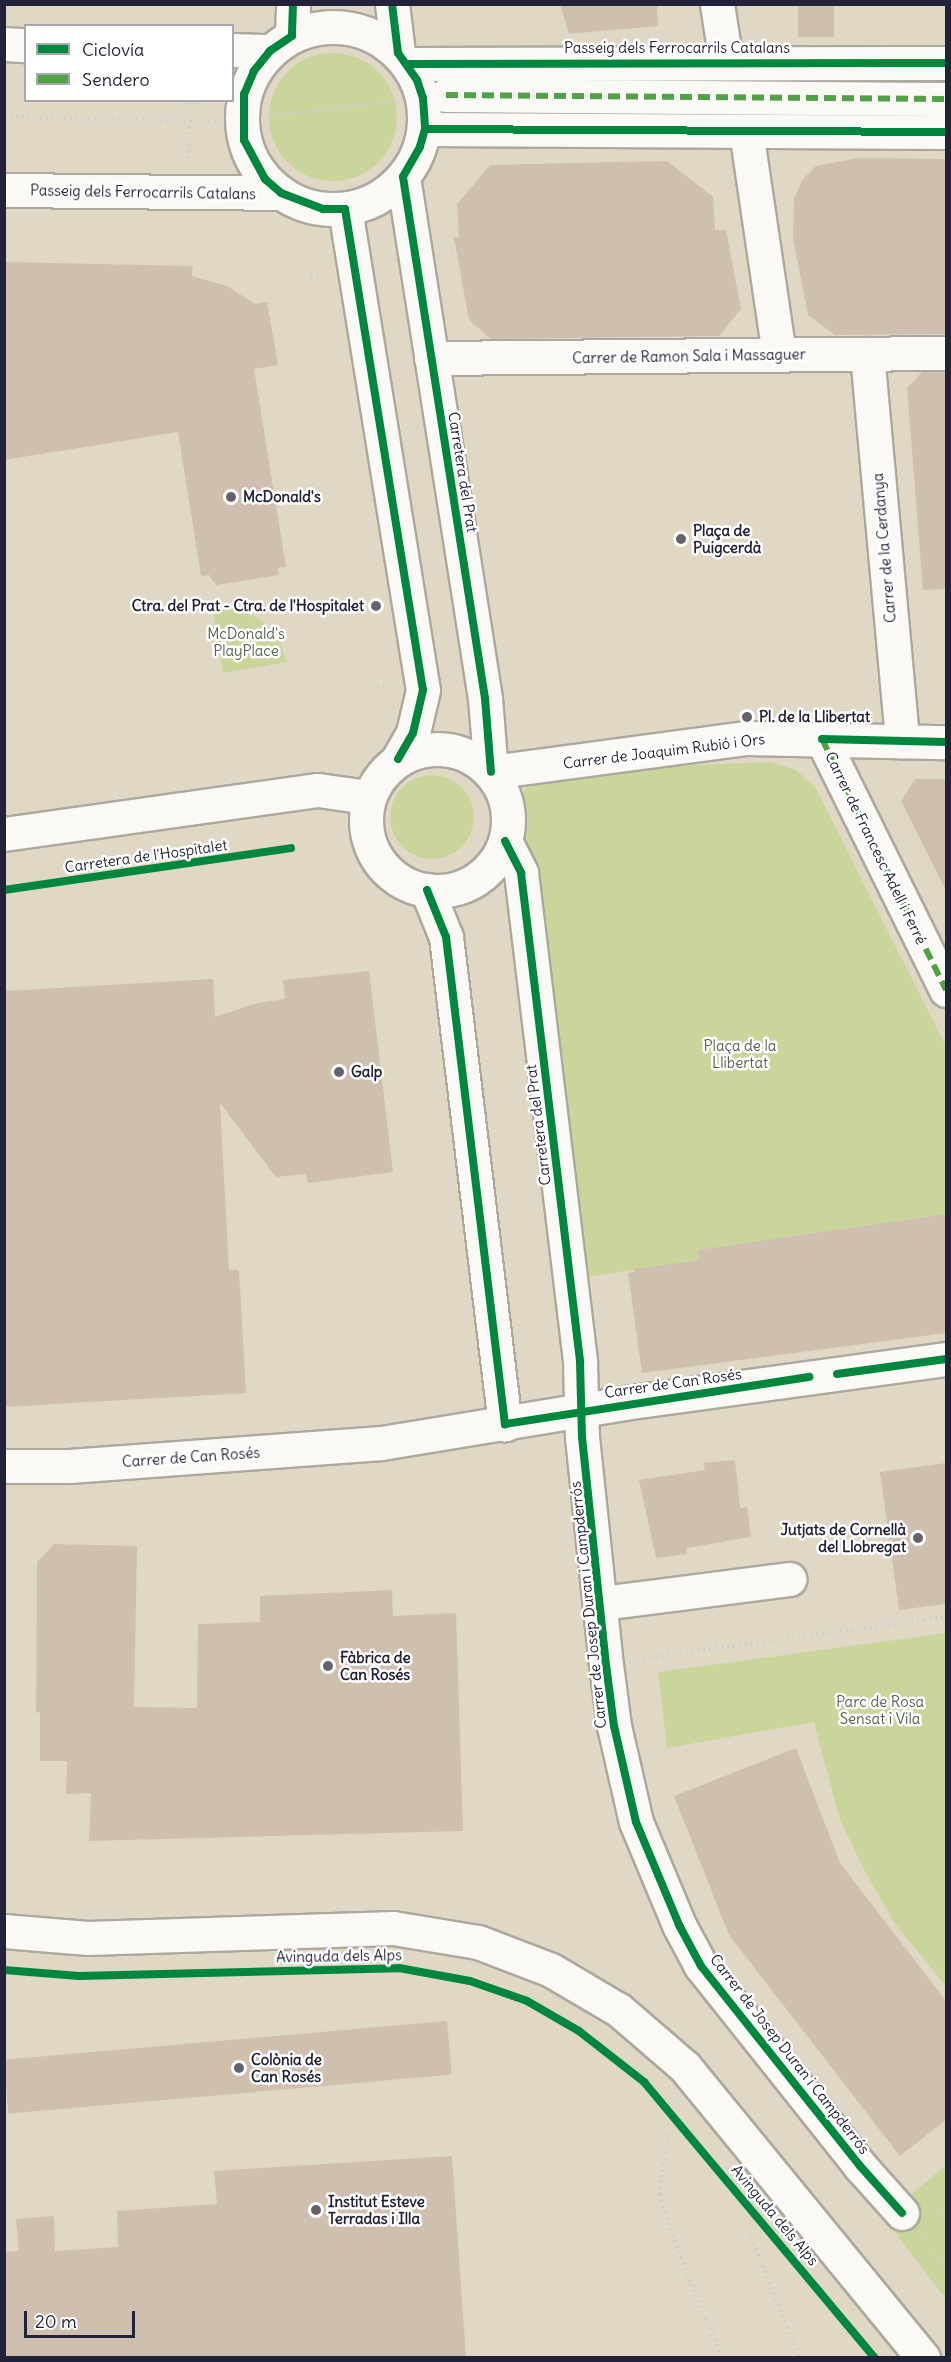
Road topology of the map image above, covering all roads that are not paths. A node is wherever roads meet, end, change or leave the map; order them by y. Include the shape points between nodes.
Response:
1 (392, 4) edge
2 (717, 4) edge
3 (285, 30) edge
4 (4, 45) edge
5 (24, 45) edge
6 (234, 49) edge
7 (403, 58) junction
8 (726, 62) junction
9 (946, 63) edge
10 (446, 95) dead end
11 (946, 99) edge
12 (424, 129) junction
13 (746, 131) junction
14 (946, 132) edge
15 (403, 177) junction
16 (4, 190) edge
17 (281, 193) junction
18 (345, 209) junction
19 (946, 353) edge
20 (867, 354) junction
21 (779, 355) junction
22 (431, 358) junction
23 (822, 739) junction
24 (902, 741) junction
25 (946, 742) edge
26 (398, 759) junction
27 (491, 772) junction
28 (367, 797) junction
29 (4, 834) edge
30 (505, 841) junction
31 (427, 890) junction
32 (946, 990) edge
33 (946, 1359) edge
34 (582, 1410) junction
35 (505, 1424) junction
36 (4, 1466) edge
37 (789, 1579) dead end
38 (602, 1603) junction
39 (4, 1931) edge
40 (902, 2213) dead end
41 (923, 2358) edge

1 - 7 street
2 - 8 street
3 - 6 street
3 - 7 street via 348,27 375,36
3 - 17 street via 254,71 244,94 241,119 252,161
4 - 5 street
7 - 8 street, Passeig dels Ferrocarrils Catalans
7 - 12 street via 423,98
8 - 9 street, Passeig dels Ferrocarrils Catalans
10 - 11 street
12 - 13 street
12 - 15 street via 413,163
13 - 14 street
13 - 21 street
15 - 18 street via 386,192
15 - 22 street, Carretera del Prat
16 - 17 street, Passeig dels Ferrocarrils Catalans
17 - 18 street via 323,209
18 - 26 street via 423,690 413,733
19 - 20 street, Carrer de Ramon Sala i Massaguer
20 - 21 street, Carrer de Ramon Sala i Massaguer
20 - 24 street, Carrer de la Cerdanya
21 - 22 street, Carrer de Ramon Sala i Massaguer
22 - 27 street, Carretera del Prat via 485,698
23 - 24 street, Carrer de Joaquim Rubió i Ors
23 - 27 street, Carrer de Joaquim Rubió i Ors via 747,738
23 - 32 street, Carrer de Francesc Adell i Ferré
24 - 25 street, Carrer de Joaquim Rubió i Ors
26 - 27 street via 417,752 450,749 469,755
26 - 28 street via 385,769
27 - 30 street via 505,802
28 - 29 street via 318,790
28 - 31 street via 365,828 373,854 405,885
30 - 31 street via 497,861 470,885
30 - 34 street, Carretera del Prat via 521,873 580,1362
31 - 35 street via 446,937
33 - 34 street, Carrer de Can Rosés
34 - 35 street, Carrer de Can Rosés
34 - 38 street, Carrer de Josep Duran i Campderrós
35 - 36 street, Carrer de Can Rosés via 381,1443 69,1466
37 - 38 street
38 - 40 street, Carrer de Josep Duran i Campderrós via 603,1641 622,1768 636,1822 679,1925 726,2001
39 - 41 street, Avinguda dels Alps via 88,1938 393,1928 478,1942 551,1970 619,2010 685,2067

